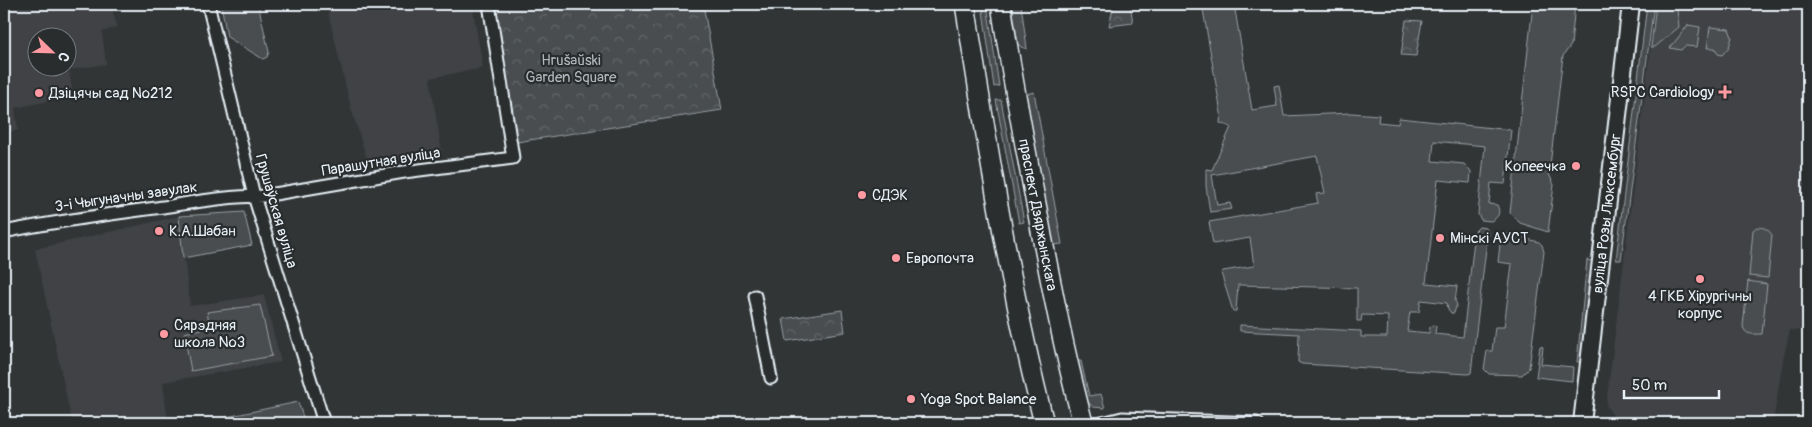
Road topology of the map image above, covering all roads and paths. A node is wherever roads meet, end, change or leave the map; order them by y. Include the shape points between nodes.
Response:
1 (208, 4) edge
2 (489, 4) edge
3 (966, 4) edge
4 (1001, 4) edge
5 (1631, 4) edge
6 (254, 196) junction
7 (4, 232) edge
8 (755, 296) dead end
9 (771, 378) dead end
10 (324, 423) edge
11 (1044, 423) edge
12 (1083, 423) edge
13 (1102, 423) edge
14 (1257, 423) edge
15 (1582, 423) edge

1 - 6 street, Грушаўская вуліца
2 - 6 street, Парашутная вуліца via 513,158
3 - 11 main road via 1013,286
4 - 12 main road, праспект Дзяржынскага via 1014,91 1053,295
5 - 15 street, вуліца Розы Люксембург
6 - 7 street, 3-і Чыгуначны завулак via 95,216
6 - 10 street, Грушаўская вуліца
8 - 9 street
13 - 14 street via 1122,418

